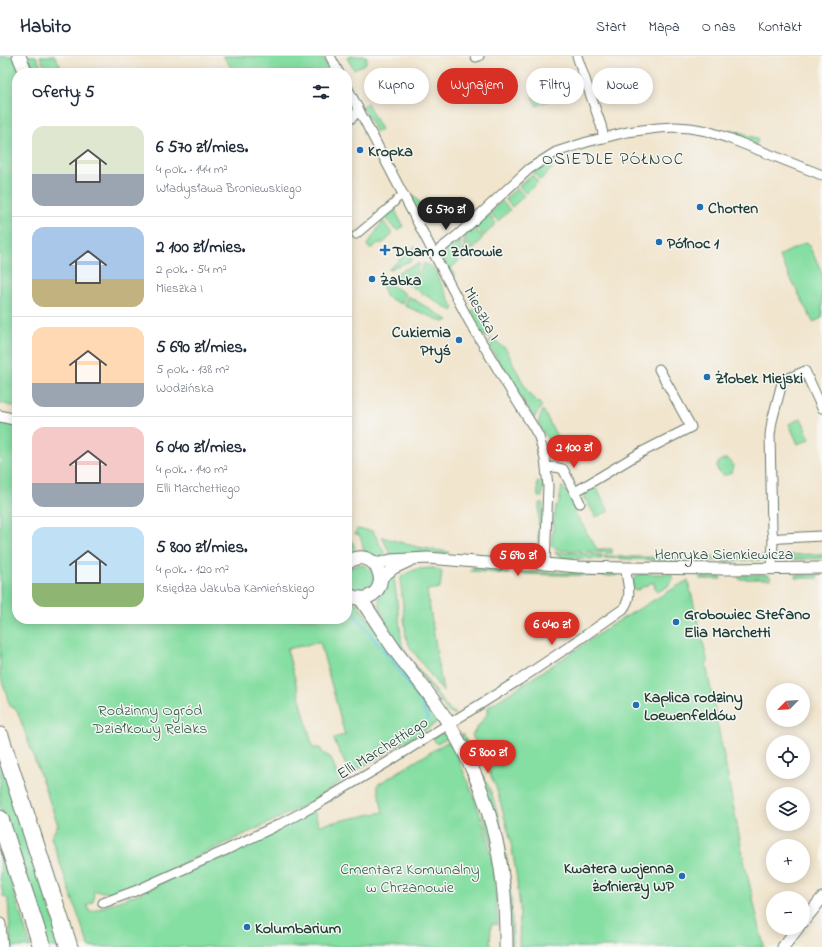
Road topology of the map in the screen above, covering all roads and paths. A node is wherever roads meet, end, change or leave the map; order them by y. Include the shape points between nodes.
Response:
1 (19, 56) edge
2 (330, 56) edge
3 (577, 56) edge
4 (24, 68) edge
5 (336, 68) edge
6 (352, 97) edge
7 (359, 111) junction
8 (352, 117) edge
9 (604, 138) junction
10 (822, 175) edge
11 (403, 195) junction
12 (356, 235) dead end
13 (434, 254) junction
14 (659, 369) dead end
15 (822, 408) edge
16 (0, 416) edge
17 (12, 419) edge
18 (547, 468) junction
19 (575, 492) junction
20 (580, 503) dead end
21 (822, 536) edge
22 (773, 539) junction
23 (413, 558) junction
24 (352, 560) edge
25 (374, 563) junction
26 (545, 564) junction
27 (626, 568) junction
28 (822, 568) edge
29 (772, 569) junction
30 (380, 579) junction
31 (374, 592) junction
32 (352, 596) edge
33 (360, 598) junction
34 (383, 631) junction
35 (448, 724) junction
36 (0, 736) edge
37 (0, 819) edge
38 (822, 898) edge
39 (103, 903) dead end
40 (810, 913) edge
41 (0, 929) edge
42 (792, 935) edge
43 (2, 947) edge
44 (42, 947) edge
45 (69, 947) edge
46 (506, 947) edge
47 (783, 947) edge

1 - 4 main road
2 - 5 street
3 - 9 street
6 - 7 street, Mieszka I
7 - 8 street
7 - 11 street, Mieszka I
9 - 10 street via 658,128 690,128 728,138
9 - 13 street via 556,152 529,169 460,234
11 - 12 street
11 - 13 street, Mieszka I
13 - 18 street, Mieszka I via 472,327 534,428
14 - 19 street via 691,427 640,453
15 - 22 street via 805,371 782,383 770,435
16 - 17 street
18 - 19 street via 563,469
18 - 26 street, Mieszka I
19 - 20 street
21 - 22 street
22 - 29 street
23 - 25 street, Henryka Sienkiewicza
23 - 26 street, Henryka Sienkiewicza
23 - 30 street
24 - 25 main road via 368,559
25 - 30 main road
26 - 27 street, Henryka Sienkiewicza
27 - 29 street, Henryka Sienkiewicza
27 - 35 street, Elli Marchettiego via 629,595 623,609 544,664
28 - 29 street, Henryka Sienkiewicza
30 - 31 main road
31 - 33 main road
31 - 34 main road
32 - 33 main road
33 - 34 main road
34 - 35 main road
35 - 39 street, Elli Marchettiego via 316,805 278,825 181,871
35 - 46 main road via 473,770 492,823 504,880
36 - 45 highway
37 - 44 highway
38 - 40 street
41 - 43 street
42 - 47 street

